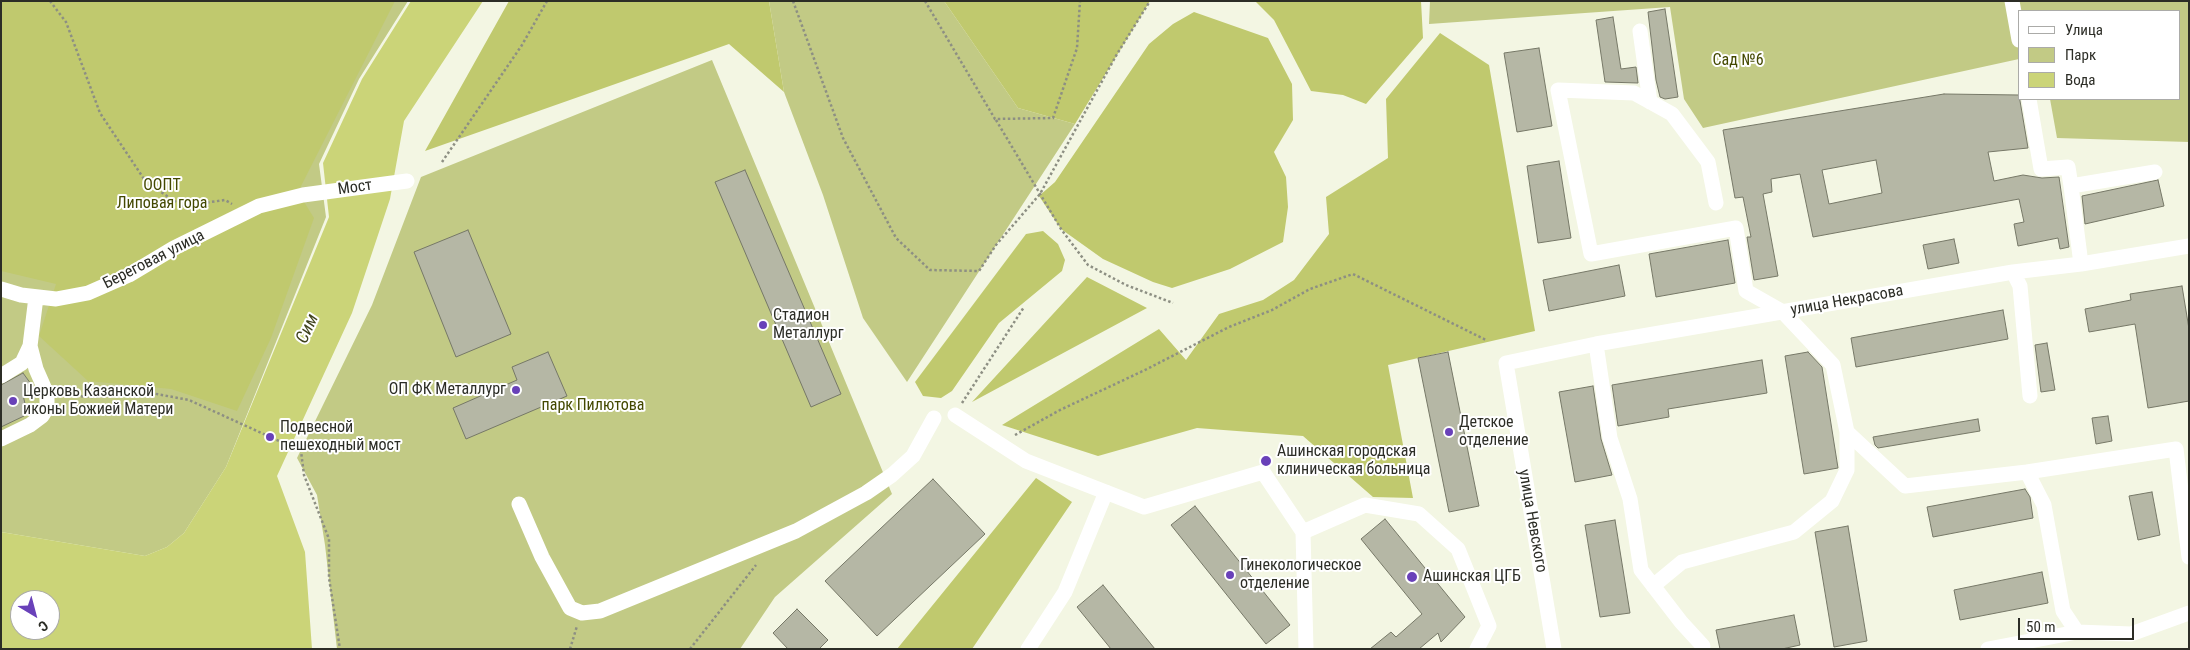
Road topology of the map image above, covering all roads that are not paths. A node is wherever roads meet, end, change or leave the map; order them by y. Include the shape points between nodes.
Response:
1 (2012, 1) edge
2 (1640, 31) dead end
3 (2018, 34) edge
4 (2029, 100) edge
5 (1650, 102) junction
6 (2155, 172) dead end
7 (408, 181) dead end
8 (2071, 186) junction
9 (303, 195) joint
10 (1716, 203) dead end
11 (2189, 246) edge
12 (2081, 264) junction
13 (2013, 272) junction
14 (1, 289) edge
15 (36, 296) junction
16 (1783, 312) junction
17 (1596, 344) junction
18 (30, 346) junction
19 (1506, 363) joint
20 (1, 376) edge
21 (2030, 396) dead end
22 (954, 415) road end
23 (934, 418) dead end
24 (1847, 432) junction
25 (1, 439) edge
26 (2027, 472) junction
27 (1106, 492) junction
28 (519, 504) dead end
29 (1303, 532) junction
30 (2189, 557) edge
31 (1653, 586) junction
32 (2189, 613) edge
33 (2077, 632) junction
34 (1703, 646) dead end
35 (1028, 649) edge
36 (1306, 649) edge
37 (1477, 649) edge
38 (1554, 649) edge
39 (1988, 649) edge

1 - 3 street
2 - 5 street
4 - 8 street via 2041,169 2068,167
5 - 10 street via 1672,114 1708,162
5 - 16 street via 1634,93 1558,90 1591,254 1736,228 1746,291
6 - 8 street
7 - 9 street, Мост
8 - 12 street
9 - 15 street, Береговая улица via 259,206 88,293 56,299
11 - 12 street, улица Некрасова
12 - 13 street, улица Некрасова
13 - 16 street, улица Некрасова
13 - 21 street via 2020,286
14 - 15 street, Береговая улица
15 - 18 street
16 - 17 street, улица Некрасова
16 - 24 street via 1833,365
17 - 19 street, улица Некрасова
17 - 31 street via 1610,438 1630,498 1641,570
18 - 20 street via 22,363
18 - 25 street via 47,394 47,408 42,416
19 - 38 street, улица Невского
22 - 27 street via 1026,461
23 - 28 street via 913,456 892,475 848,502 796,531 600,611 582,613 570,608 542,557
24 - 26 street via 1905,486
24 - 31 street via 1847,470 1832,501 1794,532 1682,562
26 - 30 street via 2176,449
26 - 33 street via 2044,505 2064,611
27 - 29 street via 1144,506 1262,472
27 - 35 street via 1064,592
29 - 36 street
29 - 37 street via 1365,505 1419,514 1458,549 1489,626
31 - 34 street
32 - 33 street via 2131,634
33 - 39 street

